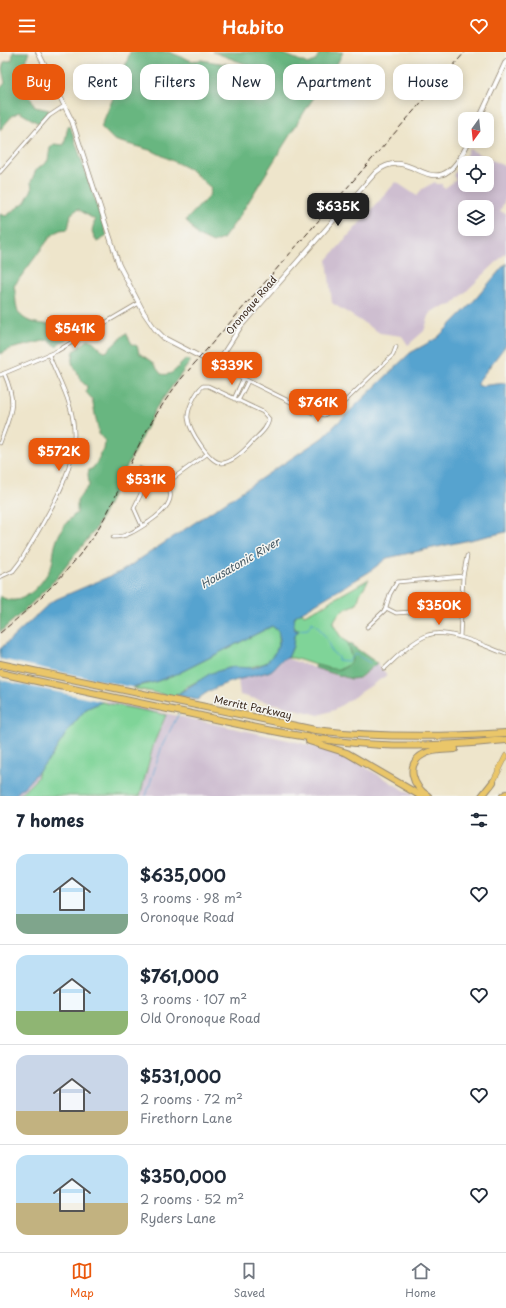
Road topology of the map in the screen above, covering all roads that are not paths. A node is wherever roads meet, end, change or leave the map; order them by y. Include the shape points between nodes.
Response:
1 (38, 52) edge
2 (506, 61) edge
3 (64, 106) junction
4 (483, 112) edge
5 (465, 148) edge
6 (0, 172) edge
7 (139, 303) junction
8 (396, 348) dead end
9 (49, 355) junction
10 (216, 365) junction
11 (2, 374) edge
12 (243, 379) junction
13 (248, 381) junction
14 (234, 399) junction
15 (238, 401) junction
16 (0, 443) edge
17 (207, 454) junction
18 (139, 468) dead end
19 (151, 473) junction
20 (165, 484) junction
21 (142, 526) junction
22 (113, 537) dead end
23 (467, 556) dead end
24 (464, 576) junction
25 (0, 577) edge
26 (386, 608) junction
27 (462, 609) junction
28 (368, 627) dead end
29 (460, 637) junction
30 (506, 654) edge
31 (0, 664) edge
32 (384, 669) dead end
33 (0, 673) edge
34 (273, 731) junction
35 (506, 733) edge
36 (506, 740) edge
37 (494, 741) junction
38 (506, 756) edge
39 (493, 782) joint
40 (506, 794) edge
41 (421, 796) edge
42 (428, 796) edge
43 (484, 796) edge
44 (503, 796) edge

1 - 3 street
2 - 4 street
3 - 6 street via 49,116
3 - 7 street via 117,259
5 - 10 street, Oronoque Road via 457,164 443,175 433,175 394,164 382,167 376,172 241,326
7 - 9 street
7 - 10 street via 159,334
8 - 13 street via 389,359 339,407 328,414 317,415
9 - 11 street
9 - 25 street via 72,414 72,452 58,494 20,562 13,571
10 - 12 street
11 - 16 street via 11,390 13,405
12 - 13 street
12 - 14 street
13 - 15 street
14 - 15 street
14 - 17 street via 204,385 189,410 190,425
15 - 17 street via 266,414 269,419 267,426 247,448 227,462 216,462
17 - 20 street
18 - 19 street
19 - 20 street
19 - 21 street via 134,508
20 - 21 street via 170,492 170,502 162,513
21 - 22 street via 123,537
23 - 24 street
24 - 26 street via 397,582
24 - 27 street
26 - 27 street via 396,613
26 - 28 street
27 - 29 street
29 - 30 street
29 - 32 street via 444,633 429,635 412,644
31 - 35 highway, Merritt Parkway via 309,729 360,735 450,736
33 - 34 highway, Merritt Parkway
34 - 37 highway, Merritt Parkway via 382,745 448,745
34 - 41 highway via 347,753
36 - 37 highway, Merritt Parkway
37 - 42 highway via 420,756 414,765 414,781 418,789
38 - 39 main road
39 - 43 highway
40 - 44 highway

